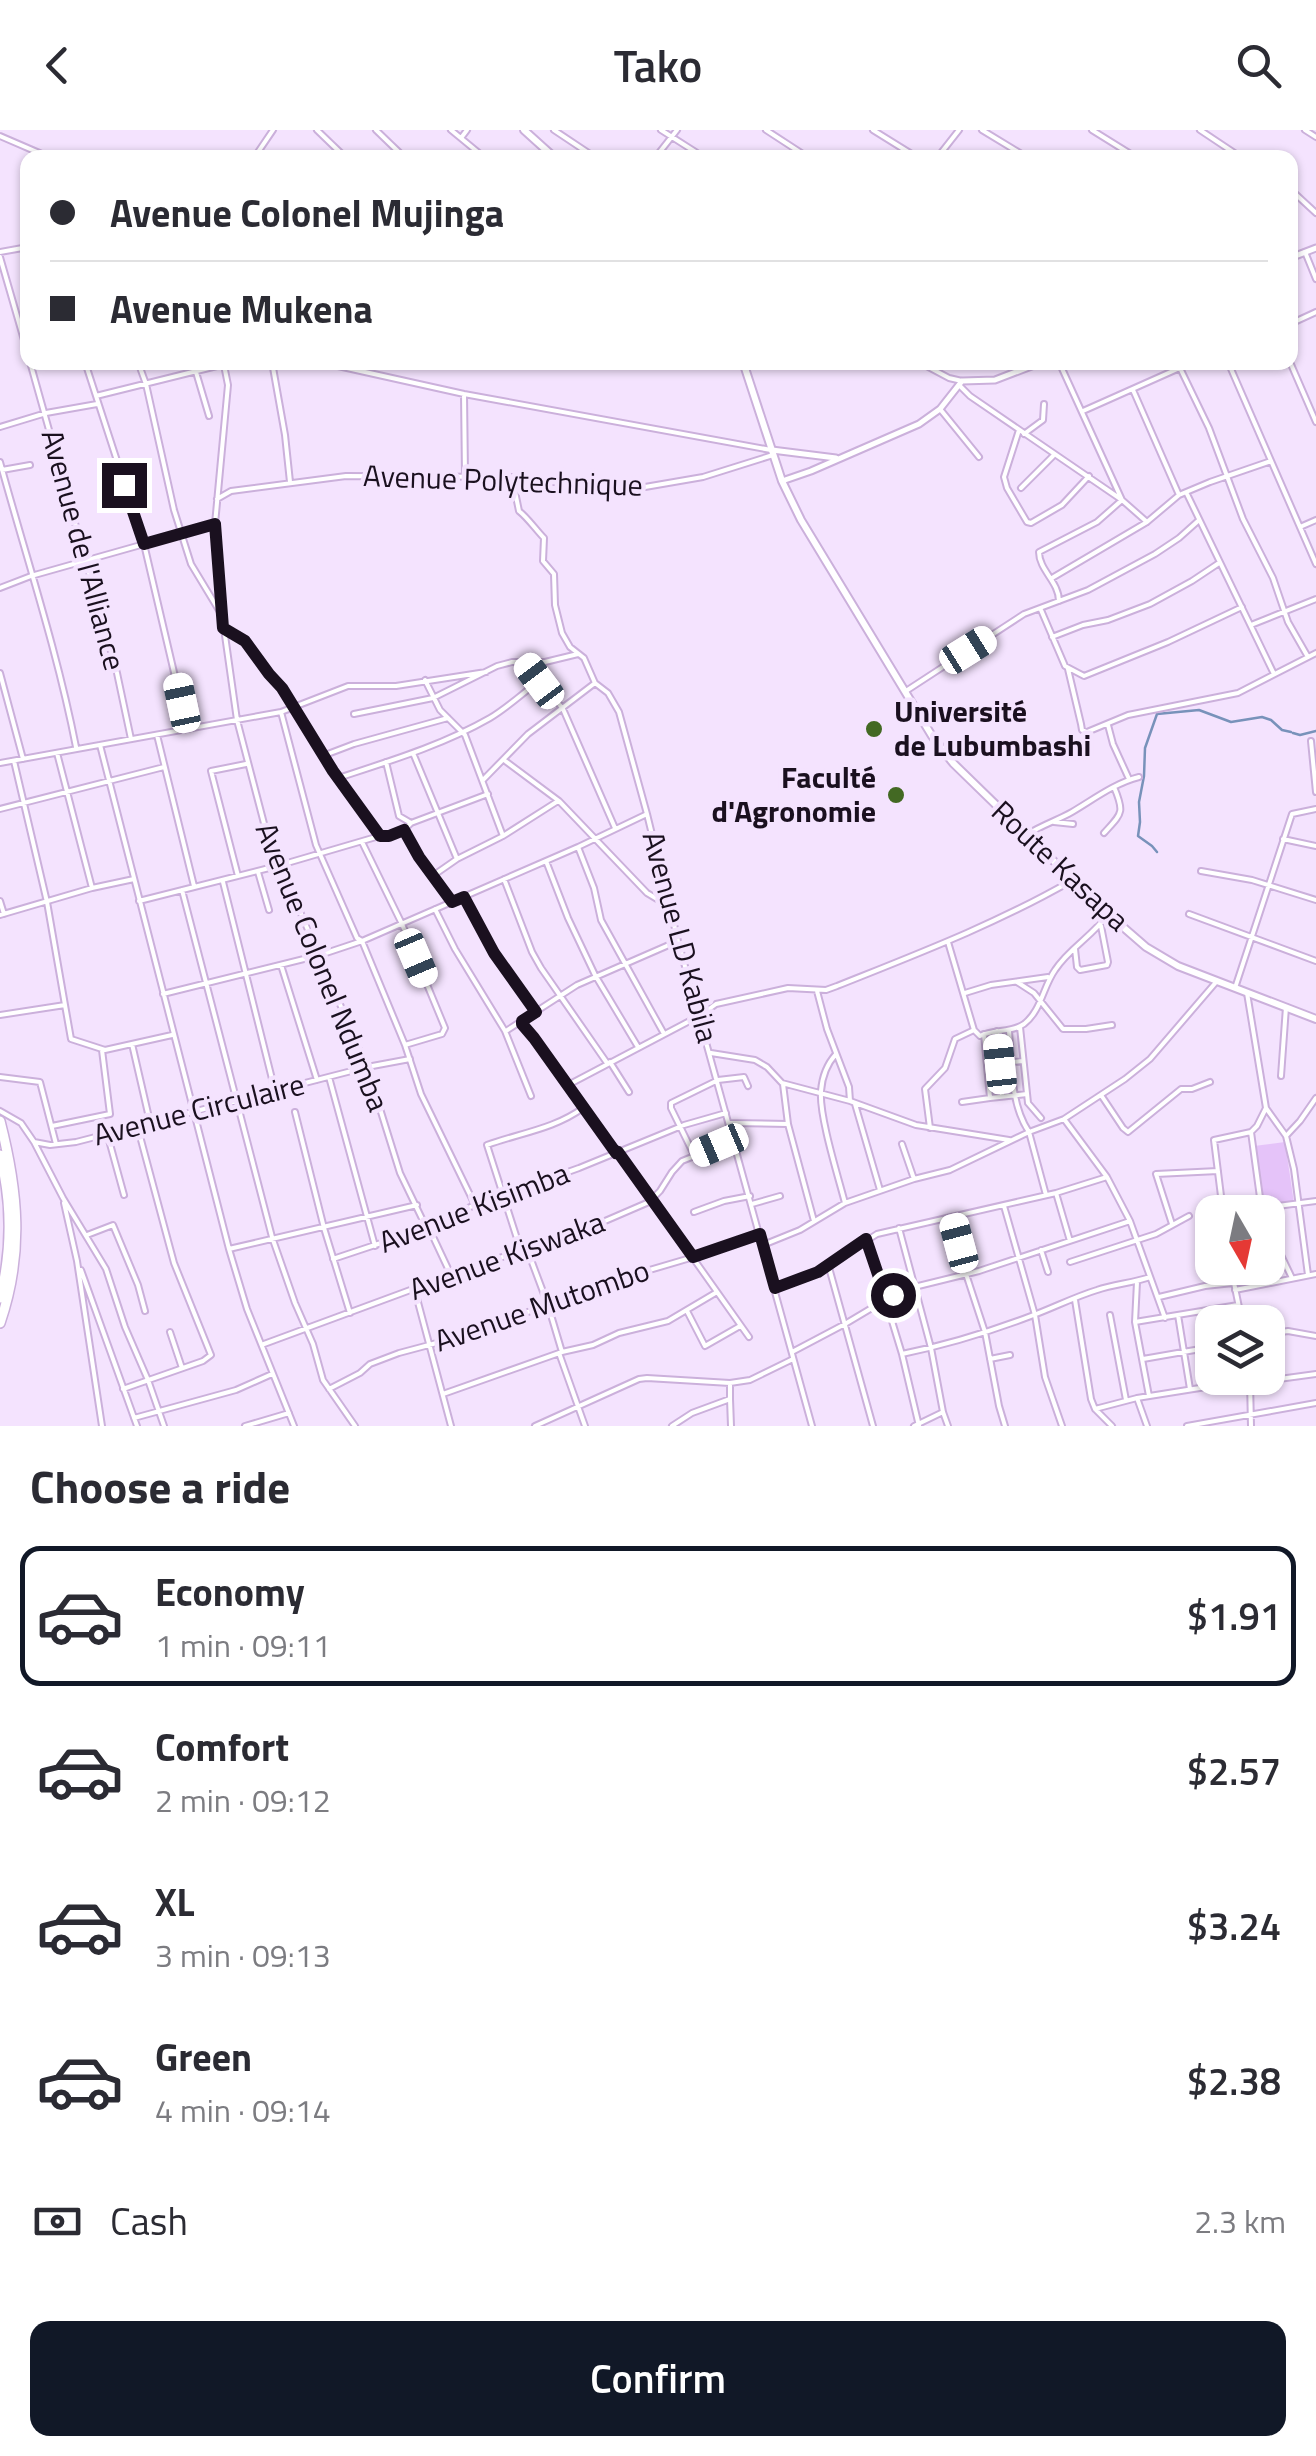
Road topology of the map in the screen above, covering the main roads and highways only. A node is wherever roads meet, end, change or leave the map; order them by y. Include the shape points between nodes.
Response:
1 (524, 130) edge
2 (546, 150) edge
3 (746, 370) edge
4 (1316, 1019) edge
5 (0, 1121) edge
6 (0, 1154) edge
7 (3, 1179) edge
8 (0, 1298) edge
9 (0, 1323) edge

1 - 2 main road
3 - 4 main road, Route Kasapa via 800,520 941,750 1159,956
5 - 9 highway via 17,1218
6 - 7 highway
7 - 8 highway via 9,1233

